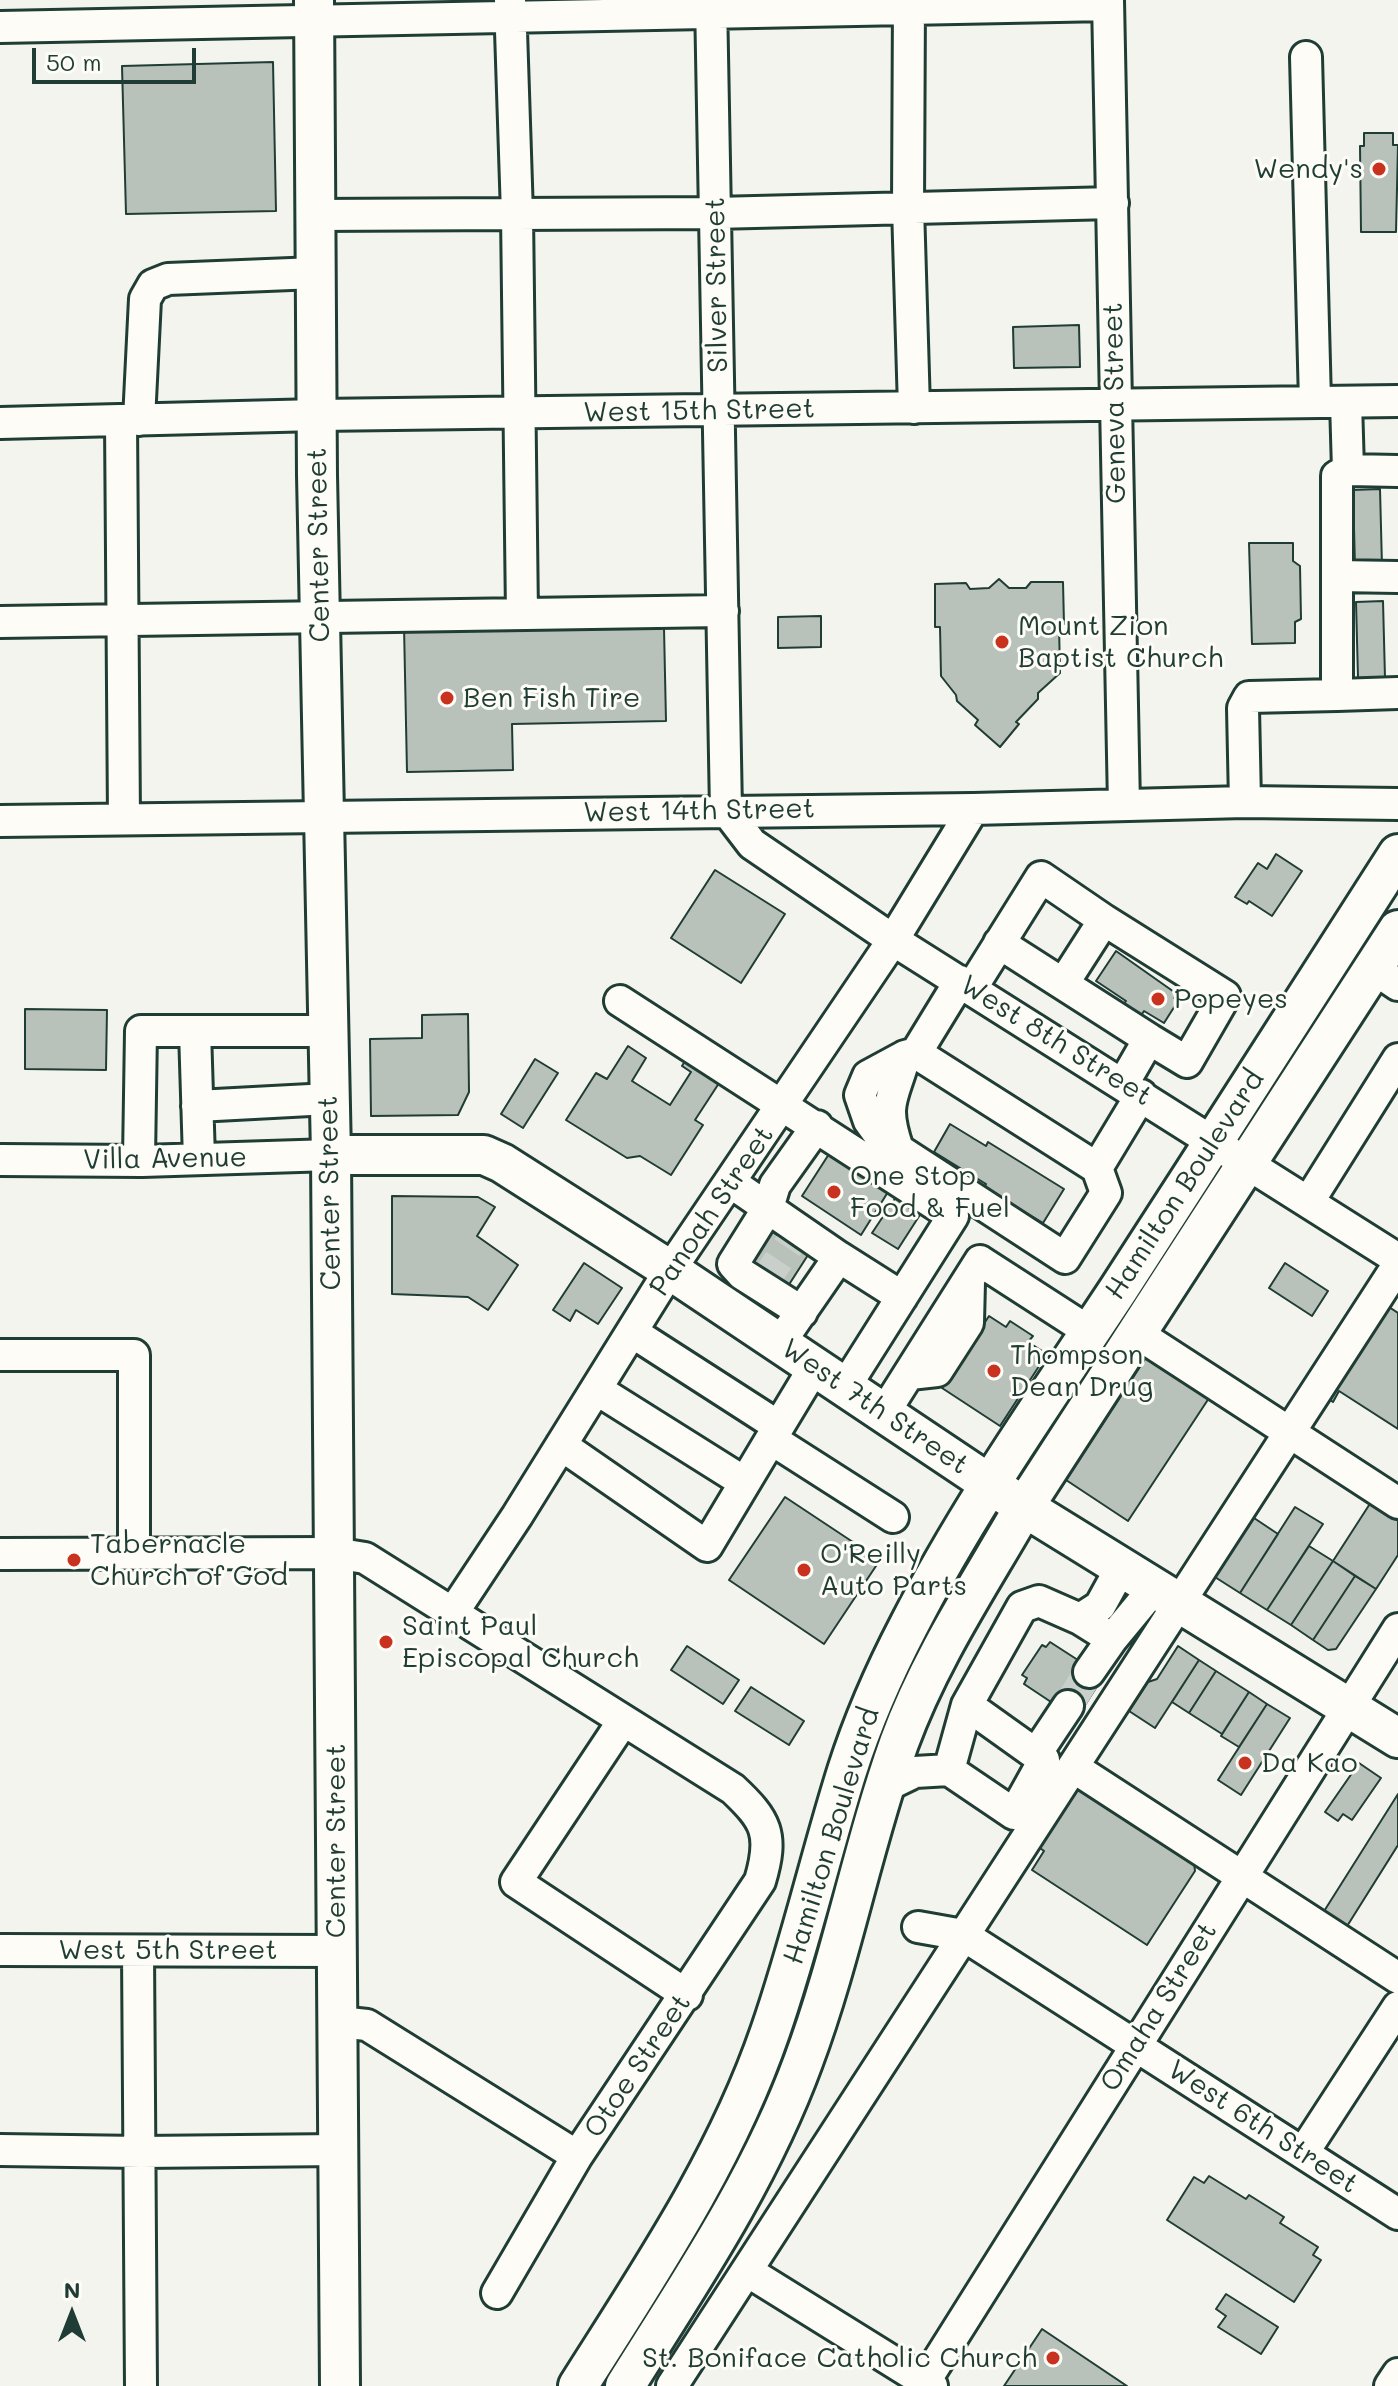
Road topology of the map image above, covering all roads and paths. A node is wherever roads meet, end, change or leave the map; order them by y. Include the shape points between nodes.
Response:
1 (1108, 3) edge
2 (909, 5) edge
3 (712, 7) edge
4 (510, 8) edge
5 (315, 10) edge
6 (115, 12) edge
7 (0, 27) edge
8 (1306, 57) dead end
9 (1113, 203) junction
10 (908, 207) junction
11 (715, 213) junction
12 (517, 214) junction
13 (315, 215) junction
14 (316, 273) junction
15 (1398, 401) edge
16 (1315, 402) junction
17 (1346, 402) junction
18 (1115, 405) junction
19 (914, 408) junction
20 (719, 412) junction
21 (519, 413) junction
22 (318, 415) junction
23 (130, 420) junction
24 (0, 423) edge
25 (1348, 470) junction
26 (1398, 471) edge
27 (1337, 576) junction
28 (1398, 577) edge
29 (723, 611) junction
30 (522, 614) junction
31 (320, 617) junction
32 (122, 621) junction
33 (0, 622) edge
34 (1398, 693) edge
35 (1337, 695) junction
36 (1245, 802) junction
37 (1398, 804) edge
38 (1124, 805) junction
39 (973, 809) junction
40 (726, 810) junction
41 (325, 816) junction
42 (124, 819) junction
43 (0, 821) edge
44 (1398, 854) edge
45 (1104, 920) junction
46 (1398, 930) edge
47 (893, 940) junction
48 (999, 943) junction
49 (1385, 976) edge
50 (1063, 984) junction
51 (965, 985) junction
52 (620, 1001) dead end
53 (195, 1031) junction
54 (328, 1031) junction
55 (1149, 1039) junction
56 (911, 1054) junction
57 (1398, 1059) edge
58 (1132, 1089) junction
59 (329, 1099) junction
60 (783, 1104) junction
61 (197, 1106) junction
62 (817, 1126) junction
63 (1216, 1142) junction
64 (331, 1155) junction
65 (139, 1159) junction
66 (199, 1159) junction
67 (0, 1160) edge
68 (1248, 1162) junction
69 (1097, 1168) junction
70 (730, 1182) junction
71 (1309, 1201) junction
72 (768, 1208) junction
73 (839, 1257) junction
74 (1398, 1262) edge
75 (670, 1270) junction
76 (902, 1297) junction
77 (802, 1312) junction
78 (632, 1332) junction
79 (1090, 1332) junction
80 (1138, 1334) junction
81 (780, 1343) junction
82 (0, 1355) edge
83 (815, 1366) junction
84 (845, 1387) junction
85 (596, 1389) junction
86 (884, 1413) junction
87 (1289, 1431) junction
88 (775, 1433) junction
89 (561, 1445) junction
90 (744, 1482) junction
91 (992, 1485) junction
92 (1398, 1503) edge
93 (1024, 1507) junction
94 (893, 1517) dead end
95 (334, 1553) junction
96 (0, 1554) edge
97 (134, 1554) junction
98 (1122, 1566) junction
99 (1168, 1594) junction
100 (452, 1614) junction
101 (1080, 1619) junction
102 (1398, 1629) edge
103 (1112, 1639) junction
104 (1089, 1672) tunnel mouth
105 (967, 1705) junction
106 (1068, 1706) tunnel mouth
107 (1349, 1706) junction
108 (623, 1721) junction
109 (1398, 1738) edge
110 (1036, 1754) junction
111 (1073, 1767) junction
112 (949, 1770) junction
113 (886, 1786) junction
114 (1242, 1877) junction
115 (918, 1927) dead end
116 (963, 1935) junction
117 (0, 1950) edge
118 (138, 1951) junction
119 (337, 1951) junction
120 (1398, 1978) edge
121 (687, 1995) junction
122 (1398, 2007) edge
123 (339, 2022) junction
124 (1135, 2044) junction
125 (0, 2150) edge
126 (340, 2150) junction
127 (141, 2152) junction
128 (1303, 2153) junction
129 (577, 2156) junction
130 (1398, 2214) edge
131 (747, 2271) junction
132 (497, 2293) dead end
133 (1398, 2374) edge
134 (926, 2385) edge
135 (141, 2386) edge
136 (340, 2386) edge
137 (578, 2386) edge
138 (625, 2386) edge
139 (672, 2386) edge
140 (1390, 2386) edge

1 - 2 street
1 - 9 street, Geneva Street
2 - 3 street
2 - 10 street
3 - 4 street
3 - 11 street, Silver Street
4 - 5 street
4 - 12 street
5 - 6 street
5 - 13 main road, Center Street
6 - 7 street
8 - 16 street
9 - 10 street
9 - 18 street, Geneva Street
10 - 11 street
10 - 19 street
11 - 12 street
11 - 20 street, Silver Street
12 - 13 street
12 - 21 street
13 - 14 main road, Center Street
14 - 22 main road, Center Street
14 - 23 street via 168,279 153,285 145,299
15 - 17 street, West 15th Street
16 - 17 street, West 15th Street
16 - 18 street, West 15th Street
17 - 25 street
18 - 19 street, West 15th Street
18 - 38 street, Geneva Street
19 - 20 street, West 15th Street
20 - 21 street, West 15th Street
20 - 29 street, Silver Street
21 - 22 street, West 15th Street
21 - 30 street
22 - 23 street, West 15th Street
22 - 31 main road, Center Street
23 - 24 street, West 15th Street
23 - 32 street
25 - 26 street
25 - 27 street via 1337,476
27 - 28 street
27 - 35 street
29 - 30 street
29 - 40 street, Silver Street
30 - 31 street
31 - 32 street
31 - 41 main road, Center Street
32 - 33 street
32 - 42 street
34 - 35 street
35 - 36 street via 1249,697 1243,708
36 - 37 street, West 14th Street
36 - 38 street, West 14th Street
38 - 39 street, West 14th Street
39 - 40 street, West 14th Street
39 - 47 street, Panoah Street
40 - 41 street, West 14th Street
40 - 47 street, West 8th Street via 752,844
41 - 42 street, West 14th Street
41 - 54 main road, Center Street
42 - 43 street, West 14th Street
44 - 63 main road, Hamilton Boulevard
45 - 48 street via 1041,877
45 - 50 street
45 - 55 street via 1225,996 1187,1062
46 - 49 main road, Hamilton Boulevard
47 - 51 street, West 8th Street
47 - 60 street, Panoah Street
48 - 50 street
48 - 51 street
49 - 68 main road, Hamilton Boulevard
50 - 55 street
51 - 56 street
51 - 58 street, West 8th Street
52 - 60 street
53 - 54 street
53 - 61 street
53 - 65 street via 141,1031
54 - 59 main road, Center Street
55 - 58 street
56 - 69 street
56 - 69 street via 868,1076 860,1095 882,1139 1065,1258 1106,1193
57 - 71 street
58 - 63 street, West 8th Street
58 - 69 street
59 - 61 street
59 - 64 main road, Center Street
60 - 62 street
60 - 70 street, Panoah Street
61 - 66 street
62 - 72 street via 775,1185
62 - 76 street via 953,1216
63 - 68 street, West 8th Street
63 - 79 main road, Hamilton Boulevard
64 - 66 street, Villa Avenue
64 - 75 main road, West 7th Street via 484,1155
64 - 95 main road, Center Street
65 - 66 street, Villa Avenue
65 - 67 street, Villa Avenue
68 - 71 street, West 8th Street
68 - 80 main road, Hamilton Boulevard
70 - 72 street
70 - 75 street, Panoah Street
71 - 74 street, West 8th Street
72 - 73 street via 794,1237
72 - 77 street via 733,1264
73 - 76 street
73 - 77 street
74 - 87 street
75 - 78 street, Panoah Street
75 - 81 main road, West 7th Street
76 - 84 street
77 - 81 street
78 - 85 street, Panoah Street
78 - 88 street
79 - 86 street via 980,1261
79 - 91 main road, Hamilton Boulevard
80 - 87 street
80 - 93 main road, Hamilton Boulevard
81 - 83 main road, West 7th Street
82 - 97 street via 134,1355
83 - 84 main road, West 7th Street
83 - 88 street
84 - 86 main road, West 7th Street
85 - 89 street, Panoah Street
85 - 90 street
86 - 91 main road, West 7th Street
87 - 92 street
87 - 99 street
88 - 90 street
88 - 94 street
89 - 90 street via 707,1546
89 - 100 street, Panoah Street
91 - 93 main road, West 7th Street
91 - 137 main road, Hamilton Boulevard via 909,1624 866,1720 770,2032 723,2145
93 - 98 main road, West 7th Street
93 - 113 main road, Hamilton Boulevard via 937,1657
95 - 97 street
95 - 100 street via 365,1558
95 - 119 main road, Center Street
96 - 97 street
98 - 99 main road, West 7th Street
98 - 101 street via 1100,1606
99 - 103 street
99 - 107 main road, West 7th Street
99 - 111 street
100 - 108 street
101 - 103 street
101 - 105 street via 1039,1601 1022,1607
102 - 107 street, Omaha Street
103 - 104 street
105 - 110 street
105 - 112 street
106 - 110 street
107 - 109 main road, West 7th Street
107 - 114 street, Omaha Street
108 - 121 street, Otoe Street via 733,1789 764,1825 760,1881
108 - 121 street via 516,1882
110 - 112 street via 1044,1760 1014,1814
111 - 114 street
111 - 116 street
112 - 113 street via 915,1772
113 - 138 main road, Hamilton Boulevard via 804,2062 770,2142 708,2255
114 - 120 street
114 - 124 street, Omaha Street
115 - 116 street, West 6th Street
116 - 124 street, West 6th Street
116 - 131 street
117 - 118 street, West 5th Street
118 - 119 street, West 5th Street
118 - 127 street
119 - 123 main road, Center Street
121 - 129 street, Otoe Street
122 - 128 street
123 - 126 main road, Center Street
123 - 129 street via 367,2025
124 - 128 street, West 6th Street
124 - 134 street, Omaha Street
125 - 127 street
126 - 127 street
126 - 136 main road, Center Street
127 - 135 street
128 - 130 street, West 6th Street
129 - 132 street, Otoe Street
131 - 134 street
131 - 139 street
133 - 140 street

